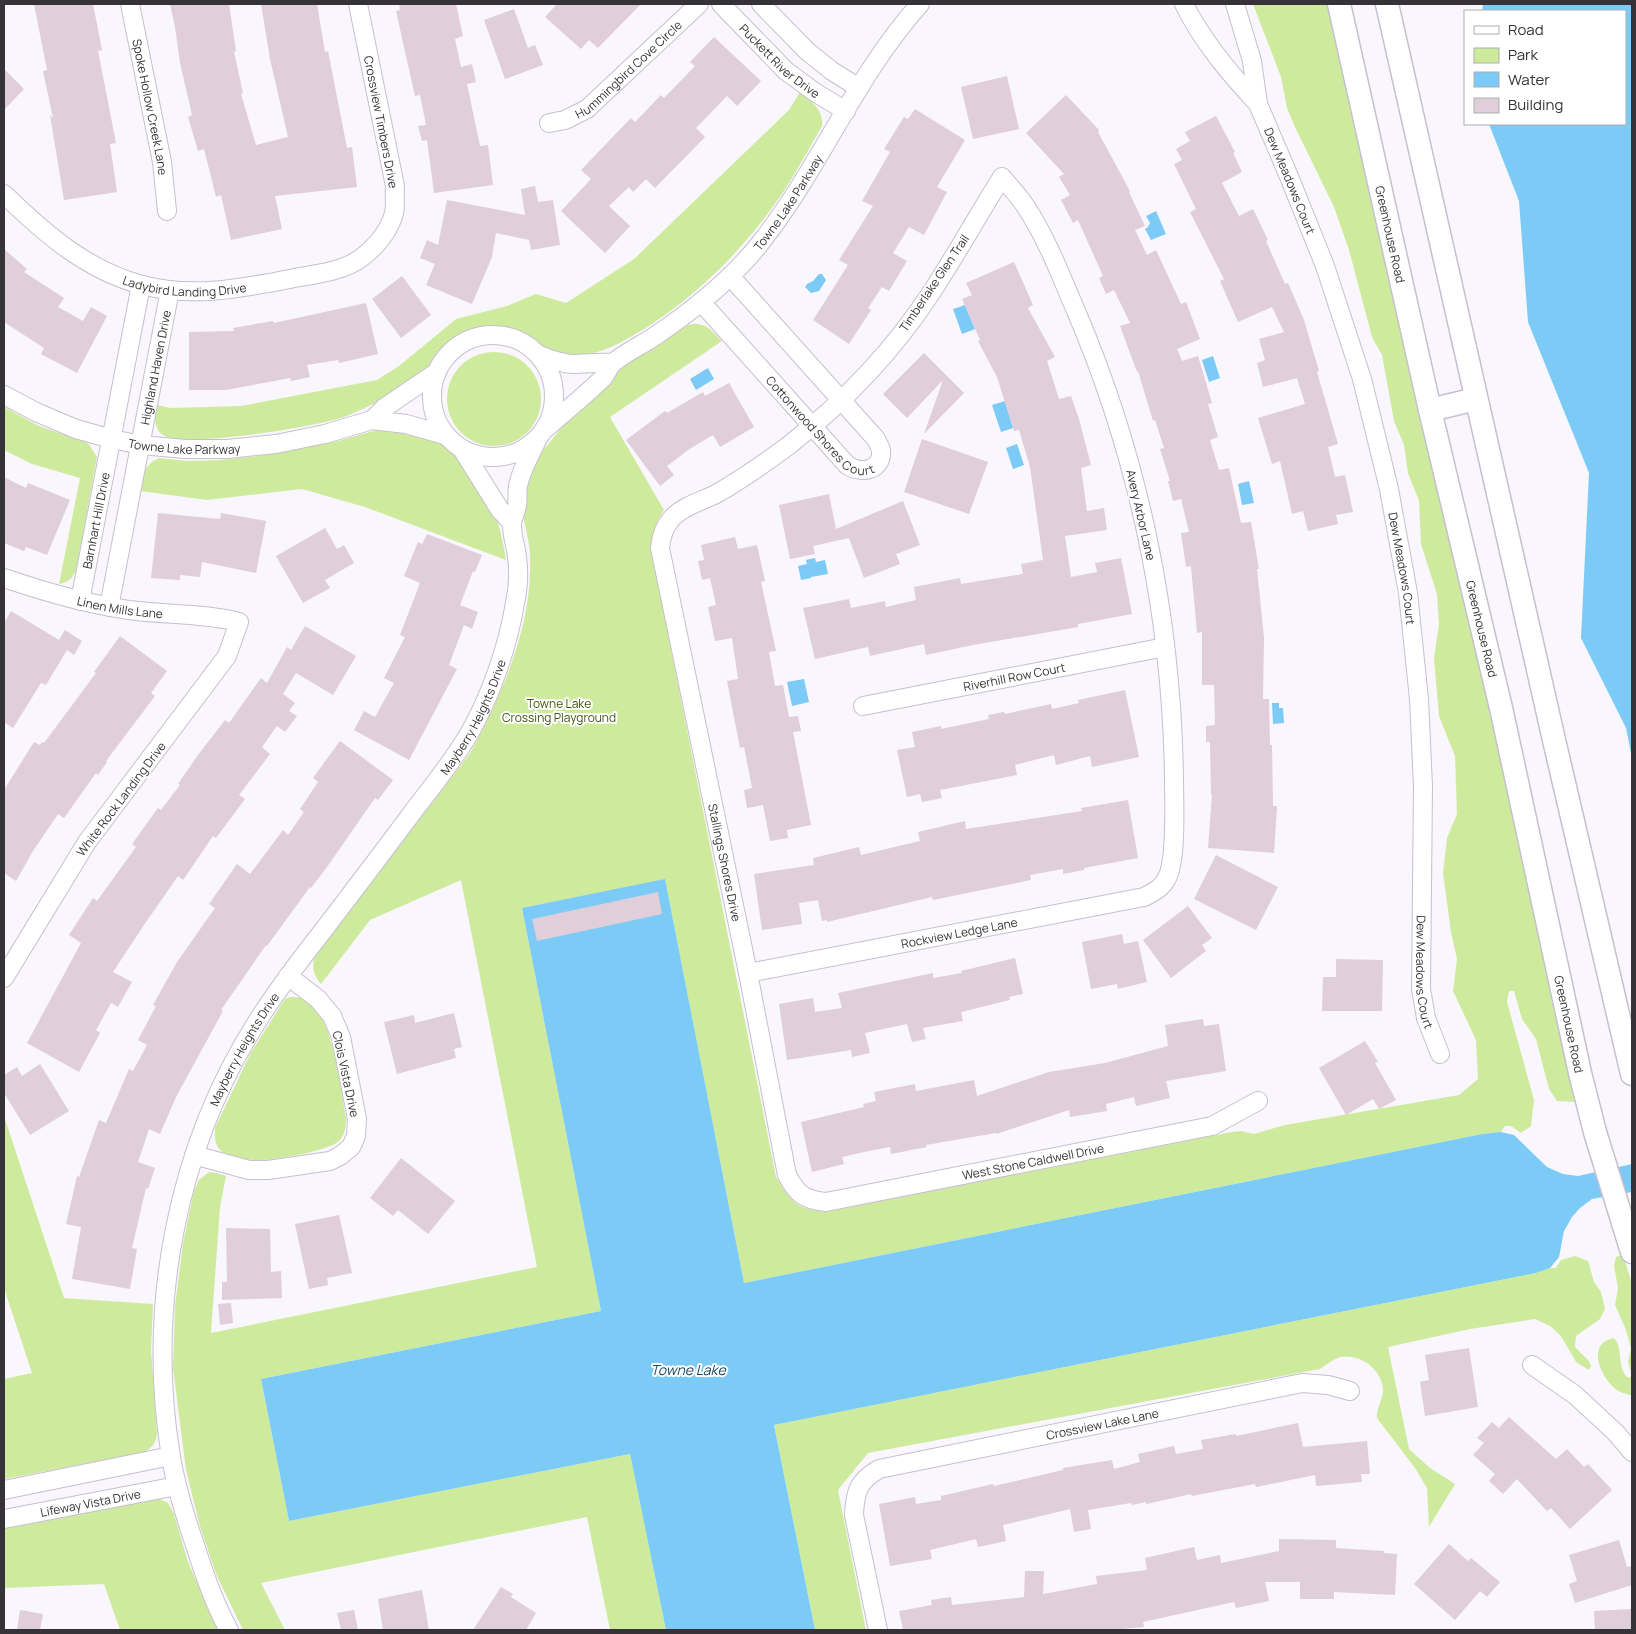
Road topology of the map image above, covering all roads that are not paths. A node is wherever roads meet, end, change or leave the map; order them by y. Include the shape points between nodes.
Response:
1 (130, 4) edge
2 (358, 4) edge
3 (699, 4) edge
4 (721, 4) edge
5 (761, 4) edge
6 (920, 4) edge
7 (1184, 4) edge
8 (1235, 4) edge
9 (1339, 4) edge
10 (1387, 4) edge
11 (860, 88) junction
12 (1258, 104) junction
13 (846, 111) junction
14 (549, 122) dead end
15 (1002, 177) joint
16 (4, 194) edge
17 (167, 211) dead end
18 (382, 239) joint
19 (730, 276) junction
20 (141, 284) junction
21 (170, 290) junction
22 (701, 302) junction
23 (539, 355) junction
24 (613, 363) junction
25 (437, 372) junction
26 (4, 395) edge
27 (1476, 399) junction
28 (840, 400) junction
29 (1430, 410) junction
30 (372, 420) junction
31 (812, 426) junction
32 (542, 433) junction
33 (445, 435) junction
34 (112, 439) junction
35 (141, 445) junction
36 (462, 449) junction
37 (512, 523) junction
38 (666, 525) joint
39 (4, 578) edge
40 (80, 601) junction
41 (109, 607) junction
42 (239, 622) joint
43 (1165, 647) junction
44 (863, 706) dead end
45 (1166, 880) joint
46 (748, 973) junction
47 (288, 976) junction
48 (4, 978) edge
49 (1440, 1054) dead end
50 (1632, 1074) edge
51 (1258, 1101) dead end
52 (194, 1155) junction
53 (803, 1197) joint
54 (1630, 1245) edge
55 (1532, 1365) dead end
56 (1350, 1391) dead end
57 (1632, 1452) edge
58 (171, 1456) junction
59 (177, 1486) junction
60 (4, 1490) edge
61 (4, 1519) edge
62 (229, 1630) edge
63 (878, 1630) edge

1 - 17 street, Spoke Hollow Creek Lane via 162,162
2 - 18 street, Crossview Timbers Drive via 395,186 394,212
3 - 14 street, Hummingbird Cove Circle via 587,110 565,120
4 - 13 street, Puckett River Drive via 786,71
5 - 11 street, Puckett River Drive via 807,51
6 - 11 street, Towne Lake Parkway via 902,23
7 - 12 street, Dew Meadows Court via 1192,21 1232,76
8 - 12 street, Dew Meadows Court via 1252,61
9 - 29 main road, Greenhouse Road
10 - 27 main road
11 - 13 street, Towne Lake Parkway
12 - 49 street, Dew Meadows Court via 1325,266 1362,379 1390,489 1408,593 1419,699 1423,786 1421,989 1426,1018
13 - 19 street, Towne Lake Parkway via 796,194 764,239
15 - 28 street, Timberlake Glen Trail via 930,294 867,375
15 - 43 street, Avery Arbor Lane via 1026,206 1042,234 1093,349 1119,424 1144,519
16 - 20 street, Ladybird Landing Drive via 64,248 98,268
18 - 21 street, Ladybird Landing Drive via 360,259 332,271 241,289 206,292
19 - 22 street, Towne Lake Parkway
19 - 28 street, Cottonwood Shores Court
20 - 21 street, Ladybird Landing Drive
20 - 34 street
21 - 35 street, Highland Haven Drive
22 - 24 street, Towne Lake Parkway
22 - 31 street, Cottonwood Shores Court
23 - 24 street via 572,364
23 - 25 street via 523,342 504,336 484,336 464,343 448,355
23 - 32 street via 549,371 554,390 553,410
24 - 32 street, Towne Lake Parkway via 604,377
25 - 30 street, Towne Lake Parkway via 384,408
25 - 33 street via 432,394 435,416
26 - 34 street, Towne Lake Parkway via 76,429
27 - 29 main road
27 - 50 main road
28 - 31 street, Timberlake Glen Trail
28 - 31 street, Cottonwood Shores Court via 876,439 881,449 880,459 874,466 865,471 847,465
29 - 54 main road, Greenhouse Road via 1501,708 1580,1072
30 - 33 street, Towne Lake Parkway via 406,424
30 - 35 street, Towne Lake Parkway via 276,444 210,449
31 - 38 street, Timberlake Glen Trail via 752,472 679,512
32 - 36 street via 515,454 488,458
32 - 37 street, Mayberry Heights Drive via 523,470
33 - 36 street
34 - 35 street, Towne Lake Parkway
34 - 40 street, Barnhart Hill Drive
35 - 41 street
36 - 37 street via 500,510
37 - 47 street, Mayberry Heights Drive via 518,560 516,602 490,689 470,732
38 - 46 street, Stallings Shores Drive via 660,548
39 - 40 street, Linen Mills Lane
40 - 41 street, Linen Mills Lane
41 - 42 street, Linen Mills Lane
42 - 48 street, White Rock Landing Drive via 228,656 87,842
43 - 44 street, Riverhill Row Court
43 - 45 street, Avery Arbor Lane via 1173,730 1174,806 1172,859
45 - 46 street, Rockview Ledge Lane via 1156,891 1144,897
46 - 53 street, Stallings Shores Drive via 787,1175
47 - 52 street, Mayberry Heights Drive via 236,1058
47 - 52 street, Clois Vista Drive via 318,999 332,1016 341,1037 357,1119 356,1136 351,1147 330,1161 268,1170 249,1170
51 - 53 street, West Stone Caldwell Drive via 1212,1126 826,1202
52 - 58 street, Mayberry Heights Drive via 181,1200 164,1295 162,1358
55 - 57 street via 1574,1395
56 - 63 street, Crossview Lake Lane via 1302,1383 887,1466 869,1475 860,1485 854,1515
58 - 59 street, Mayberry Heights Drive
58 - 60 street
59 - 61 street, Lifeway Vista Drive
59 - 62 street, Mayberry Heights Drive via 201,1565

